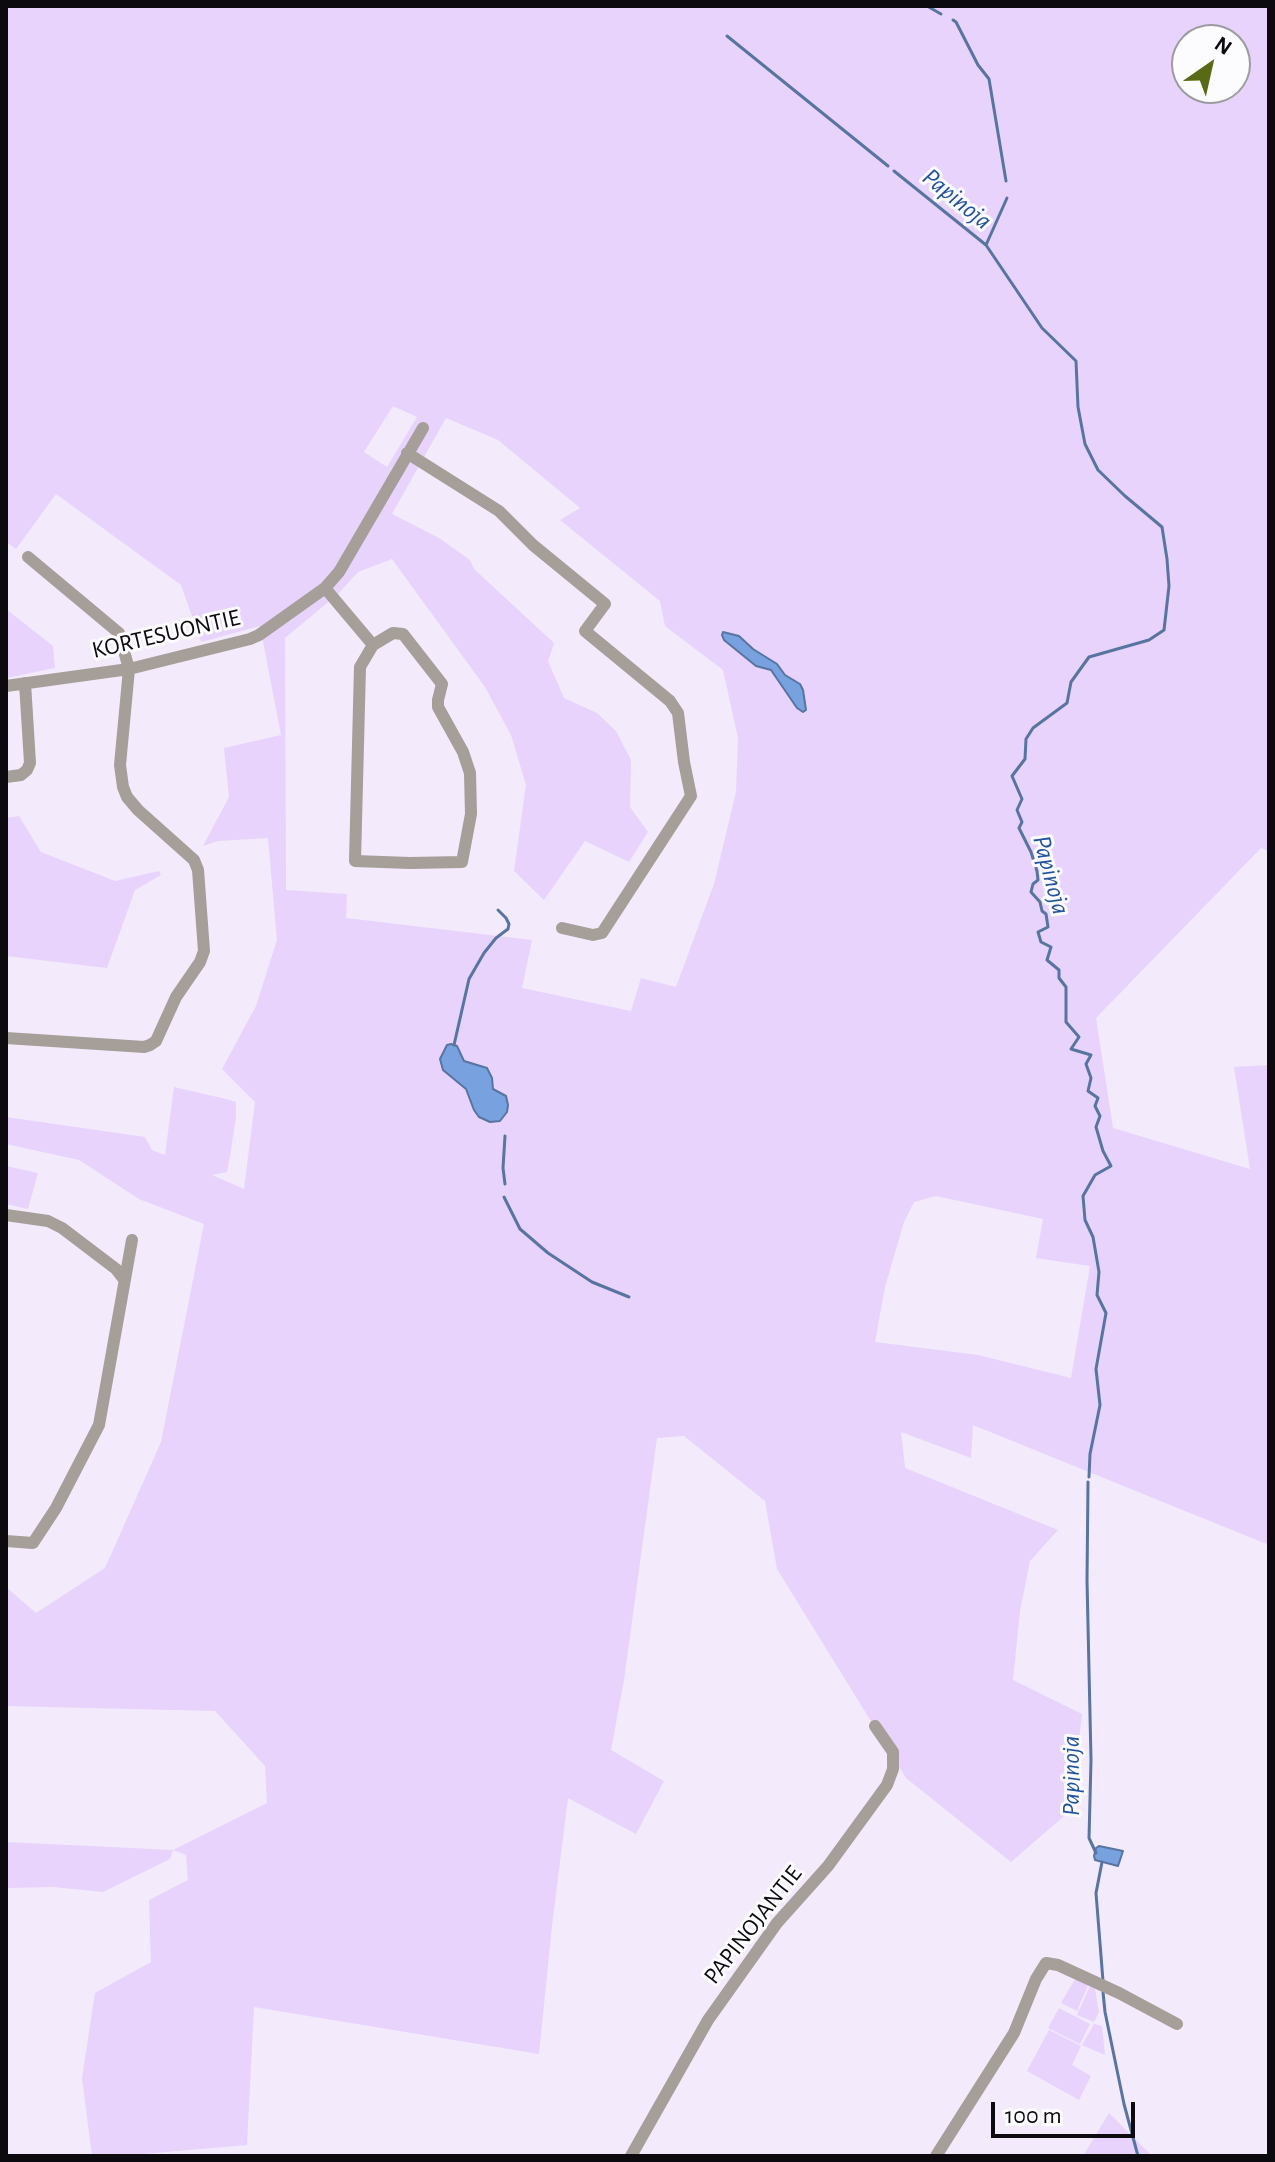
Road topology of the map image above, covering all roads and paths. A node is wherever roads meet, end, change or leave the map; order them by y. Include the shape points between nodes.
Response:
1 (423, 428) dead end
2 (407, 453) junction
3 (28, 557) dead end
4 (325, 588) junction
5 (373, 645) junction
6 (129, 669) junction
7 (25, 683) junction
8 (6, 686) edge
9 (6, 777) edge
10 (562, 928) dead end
11 (6, 1038) edge
12 (6, 1215) edge
13 (132, 1240) dead end
14 (123, 1278) junction
15 (6, 1541) edge
16 (875, 1726) dead end
17 (1177, 2024) dead end
18 (631, 2156) edge
19 (936, 2156) edge

1 - 2 street, KORTESUONTIE
2 - 4 street, KORTESUONTIE
2 - 10 street via 499,511 605,604 585,631 678,713 691,796 602,933
3 - 6 street via 119,633
4 - 5 street
4 - 6 street, KORTESUONTIE via 250,639
5 - 5 street via 360,667 355,861 462,862 471,814 470,773 438,707 442,684 403,634 393,633
6 - 7 street, KORTESUONTIE
6 - 11 street via 120,765 123,787 138,810 194,860 203,957 150,1045
7 - 8 street, KORTESUONTIE
7 - 9 street via 30,763 21,775
12 - 14 street via 62,1228
13 - 14 street
14 - 15 street via 99,1425 33,1543
16 - 18 street, PAPINOJANTIE via 893,1752 887,1785 708,2020
17 - 19 street via 1046,1963 1014,2033

